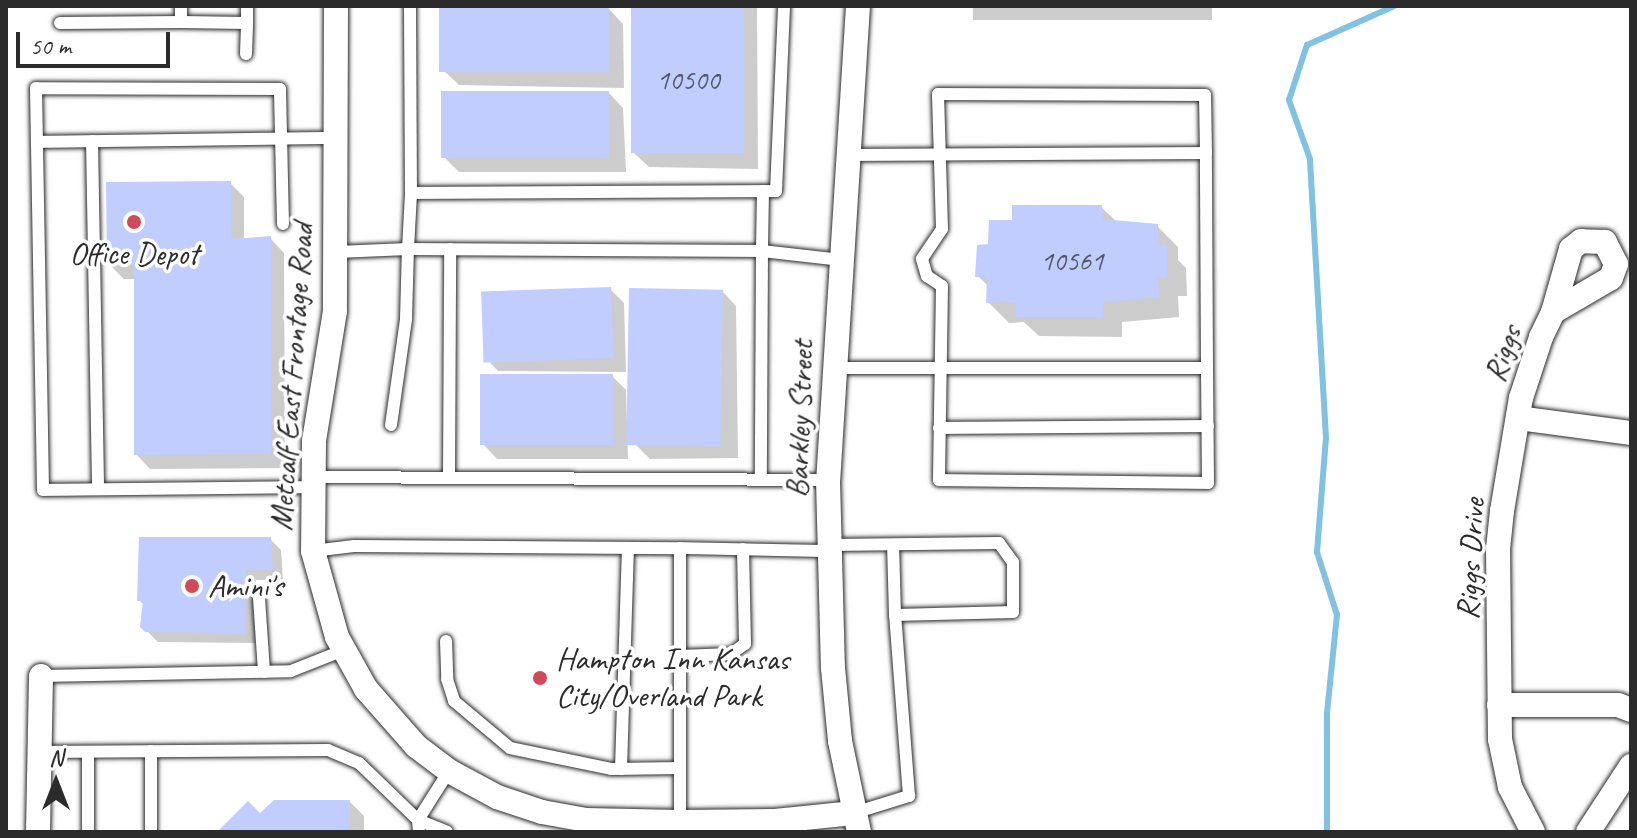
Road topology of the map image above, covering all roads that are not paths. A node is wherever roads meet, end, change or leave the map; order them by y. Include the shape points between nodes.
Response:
1 (181, 6) edge
2 (247, 6) edge
3 (336, 6) edge
4 (410, 6) edge
5 (784, 6) edge
6 (858, 6) edge
7 (181, 22) junction
8 (60, 23) dead end
9 (247, 23) junction
10 (246, 54) dead end
11 (335, 138) junction
12 (281, 139) junction
13 (92, 141) junction
14 (37, 142) junction
15 (1206, 153) junction
16 (939, 154) junction
17 (850, 155) junction
18 (763, 191) junction
19 (411, 193) junction
20 (283, 224) dead end
21 (408, 249) junction
22 (450, 249) junction
23 (762, 251) junction
24 (337, 252) junction
25 (841, 260) junction
26 (1553, 312) dead end
27 (833, 368) junction
28 (938, 368) junction
29 (1207, 368) junction
30 (1518, 418) junction
31 (391, 425) dead end
32 (1208, 426) junction
33 (939, 428) junction
34 (1631, 433) edge
35 (449, 478) junction
36 (761, 479) junction
37 (828, 480) junction
38 (312, 482) junction
39 (98, 489) junction
40 (893, 545) junction
41 (680, 548) junction
42 (829, 548) junction
43 (628, 549) junction
44 (743, 549) junction
45 (313, 551) junction
46 (259, 598) dead end
47 (895, 615) junction
48 (446, 641) dead end
49 (344, 650) junction
50 (680, 656) junction
51 (264, 672) junction
52 (41, 676) joint
53 (1499, 705) junction
54 (1631, 710) edge
55 (151, 751) junction
56 (38, 752) junction
57 (88, 752) junction
58 (1631, 766) edge
59 (680, 768) junction
60 (621, 769) junction
61 (449, 771) junction
62 (856, 823) edge
63 (418, 826) edge
64 (680, 827) edge
65 (38, 832) edge
66 (88, 832) edge
67 (151, 832) edge
68 (447, 832) edge
69 (1533, 832) edge
70 (1588, 832) edge

1 - 7 lane
2 - 9 lane
3 - 11 street, Metcalf East Frontage Road
4 - 19 lane
5 - 18 lane via 776,191
6 - 17 street, Barkley Street
7 - 8 lane
7 - 9 lane
9 - 10 lane
11 - 12 lane
11 - 24 street, Metcalf East Frontage Road
12 - 13 lane
12 - 14 lane via 280,89 36,88
12 - 20 lane
13 - 14 lane
13 - 39 lane
14 - 39 lane via 43,490
15 - 16 lane
15 - 16 lane via 1205,95 938,94
15 - 29 lane
16 - 17 lane
16 - 28 lane via 942,229 922,259 927,276 942,286
17 - 25 street, Barkley Street
18 - 19 lane
18 - 23 lane
19 - 21 lane
21 - 22 lane
21 - 24 lane
21 - 31 lane via 406,319
22 - 23 lane
22 - 35 lane
23 - 25 lane
23 - 36 lane
24 - 38 street, Metcalf East Frontage Road via 335,311
25 - 27 street, Barkley Street
26 - 30 street, Riggs via 1529,368
27 - 28 lane
27 - 37 street, Barkley Street
28 - 29 lane
28 - 33 lane
29 - 32 lane
30 - 34 street
30 - 53 street, Riggs Drive via 1498,549
32 - 33 lane
32 - 33 lane via 1208,483 939,480
35 - 36 lane
35 - 38 lane
36 - 37 lane
37 - 42 street, Barkley Street
38 - 39 lane
38 - 45 street, Metcalf East Frontage Road
40 - 42 lane
40 - 47 lane
40 - 47 lane via 999,543 1013,562 1013,612
41 - 43 lane
41 - 44 lane
41 - 50 lane
42 - 44 lane
42 - 62 street, Barkley Street via 836,697
43 - 45 lane via 354,546
43 - 60 lane
44 - 50 lane via 745,644 731,654
45 - 49 street, Metcalf East Frontage Road via 322,595
46 - 51 lane
47 - 62 lane via 909,796
48 - 60 lane via 447,679 454,701 473,721 510,748 562,762
49 - 51 lane via 291,671
49 - 61 street, Metcalf East Frontage Road via 383,713
50 - 59 lane
51 - 52 lane
52 - 56 street
53 - 54 street via 1618,705
53 - 69 street, Riggs Drive via 1502,759
55 - 57 lane
55 - 63 lane via 328,750 359,763
55 - 67 lane
56 - 57 lane
56 - 65 street
57 - 66 lane
58 - 70 street
59 - 60 lane
59 - 64 lane
61 - 63 lane
61 - 64 street, Metcalf East Frontage Road via 497,797 542,812
62 - 64 street, Metcalf East Frontage Road
63 - 68 lane

